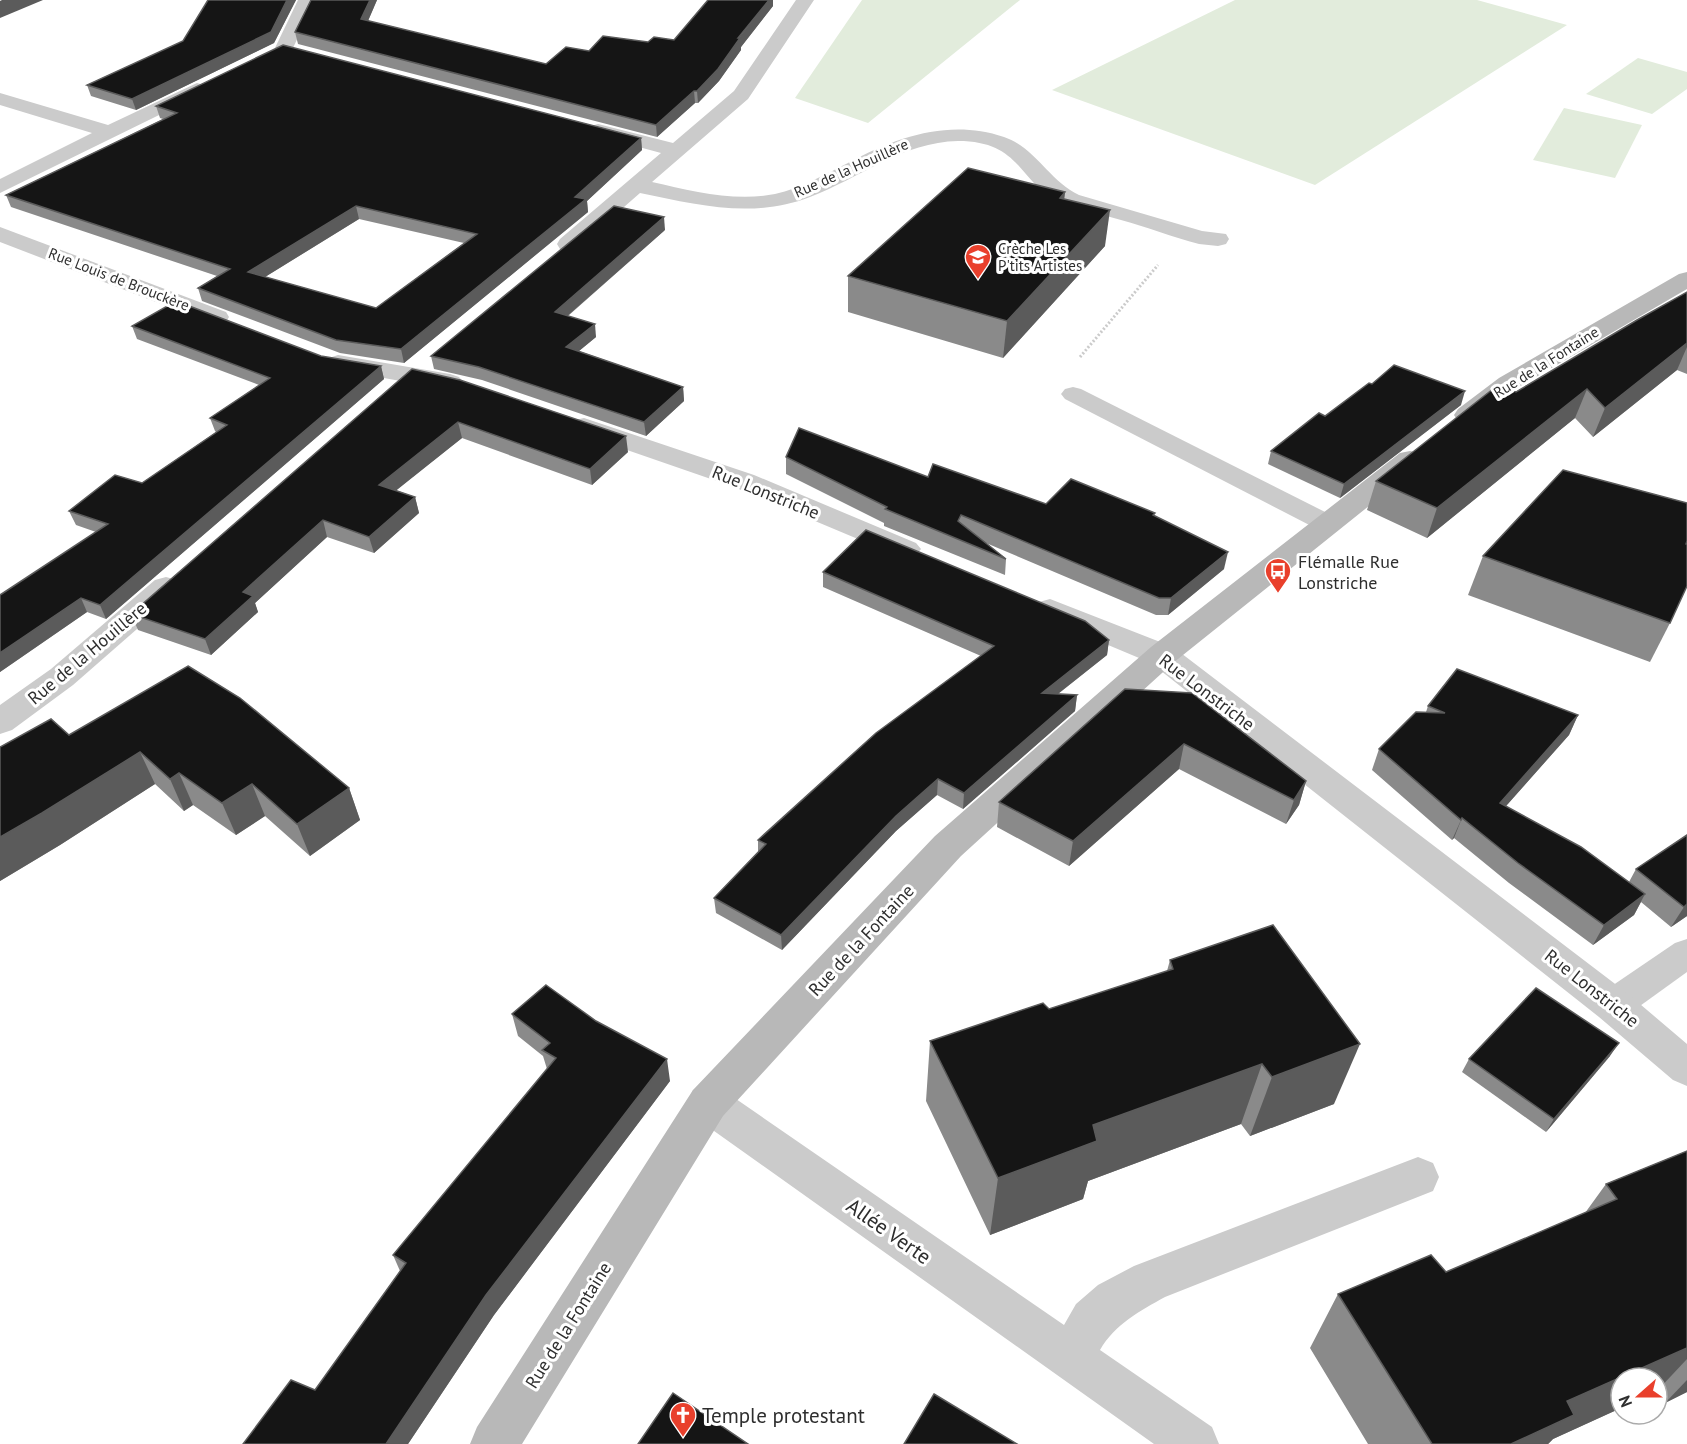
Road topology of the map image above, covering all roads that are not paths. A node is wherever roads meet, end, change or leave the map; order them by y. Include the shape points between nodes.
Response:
1 (307, 0) edge
2 (805, 0) edge
3 (284, 48) junction
4 (308, 54) edge
5 (264, 57) edge
6 (212, 82) edge
7 (0, 99) edge
8 (585, 127) edge
9 (109, 132) junction
10 (678, 151) junction
11 (638, 186) junction
12 (0, 187) edge
13 (0, 234) edge
14 (1209, 238) road end
15 (556, 253) edge
16 (1687, 279) edge
17 (234, 324) edge
18 (312, 354) edge
19 (419, 366) junction
20 (472, 387) edge
21 (1073, 394) dead end
22 (383, 397) edge
23 (563, 418) edge
24 (1328, 524) junction
25 (931, 559) edge
26 (187, 568) edge
27 (1030, 600) edge
28 (1162, 656) junction
29 (0, 722) edge
30 (1687, 953) edge
31 (1613, 1005) junction
32 (1687, 1068) edge
33 (708, 1103) junction
34 (1418, 1177) dead end
35 (1071, 1357) junction
36 (494, 1444) edge
37 (1195, 1444) edge

1 - 3 street
2 - 10 street via 741,95
3 - 4 street
3 - 5 street
6 - 9 street
7 - 9 street
8 - 10 street
9 - 12 street
10 - 11 street
11 - 14 street, Rue de la Houillère via 724,203 779,200 907,142 944,135 972,136 1021,153 1054,191 1073,201
11 - 15 street
13 - 17 street, Rue Louis de Brouckère
16 - 24 street, Rue de la Fontaine via 1508,383
18 - 19 street via 334,362
19 - 20 street
19 - 22 street
21 - 24 lane
23 - 25 street, Rue Lonstriche via 744,481
24 - 28 street, Rue de la Fontaine
26 - 29 street, Rue de la Houillère via 62,677
27 - 28 street, Rue Lonstriche
28 - 31 street, Rue Lonstriche
28 - 33 street, Rue de la Fontaine via 948,846
30 - 31 lane
31 - 32 street, Rue Lonstriche
33 - 35 street, Allée Verte
33 - 36 street, Rue de la Fontaine
34 - 35 street via 1150,1281 1114,1301 1092,1320
35 - 37 street, Allée Verte

